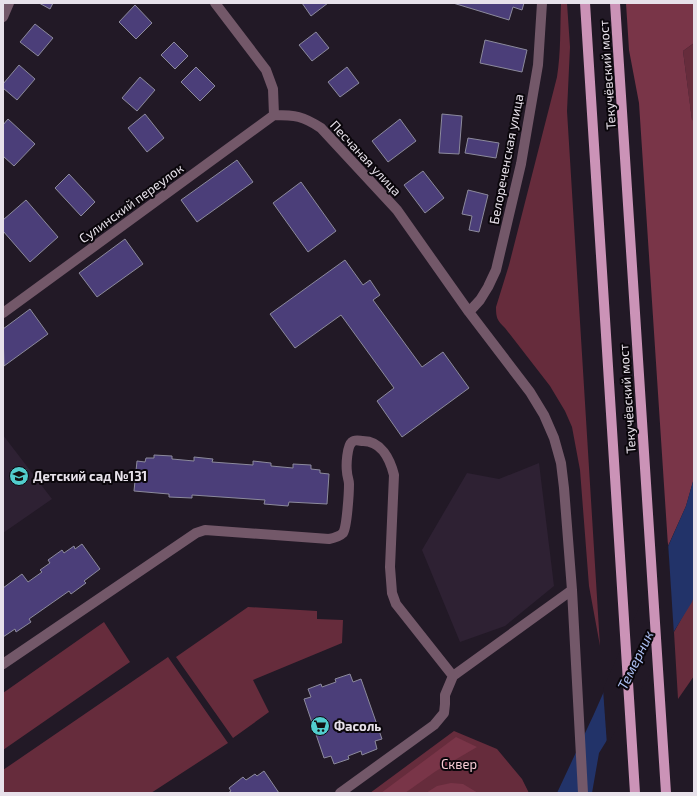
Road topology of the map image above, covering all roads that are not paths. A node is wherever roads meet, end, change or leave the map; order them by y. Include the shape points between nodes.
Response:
1 (9, 3) edge
2 (215, 3) edge
3 (542, 3) edge
4 (585, 3) edge
5 (615, 3) edge
6 (3, 17) edge
7 (274, 115) junction
8 (469, 312) junction
9 (3, 313) edge
10 (572, 590) junction
11 (3, 664) edge
12 (453, 676) junction
13 (340, 793) edge
14 (583, 793) edge
15 (635, 793) edge
16 (666, 793) edge

1 - 6 street
2 - 7 street via 266,70 273,89
3 - 8 street, Белореченская улица via 538,65 521,164 496,270 480,300
4 - 15 main road, Текучёвский мост
5 - 16 main road, Текучёвский мост
7 - 8 street, Песчаная улица via 293,115 308,120 320,128 398,210
7 - 9 street, Сулинский переулок
8 - 10 street, Песчаная улица via 530,392 554,438 561,463
10 - 12 street
10 - 14 street, Песчаная улица
11 - 12 street via 196,533 205,530 336,538 343,533 346,526 348,447 354,440 370,441 382,449 392,466 392,593 396,604
12 - 13 street via 444,695 444,713 434,725

